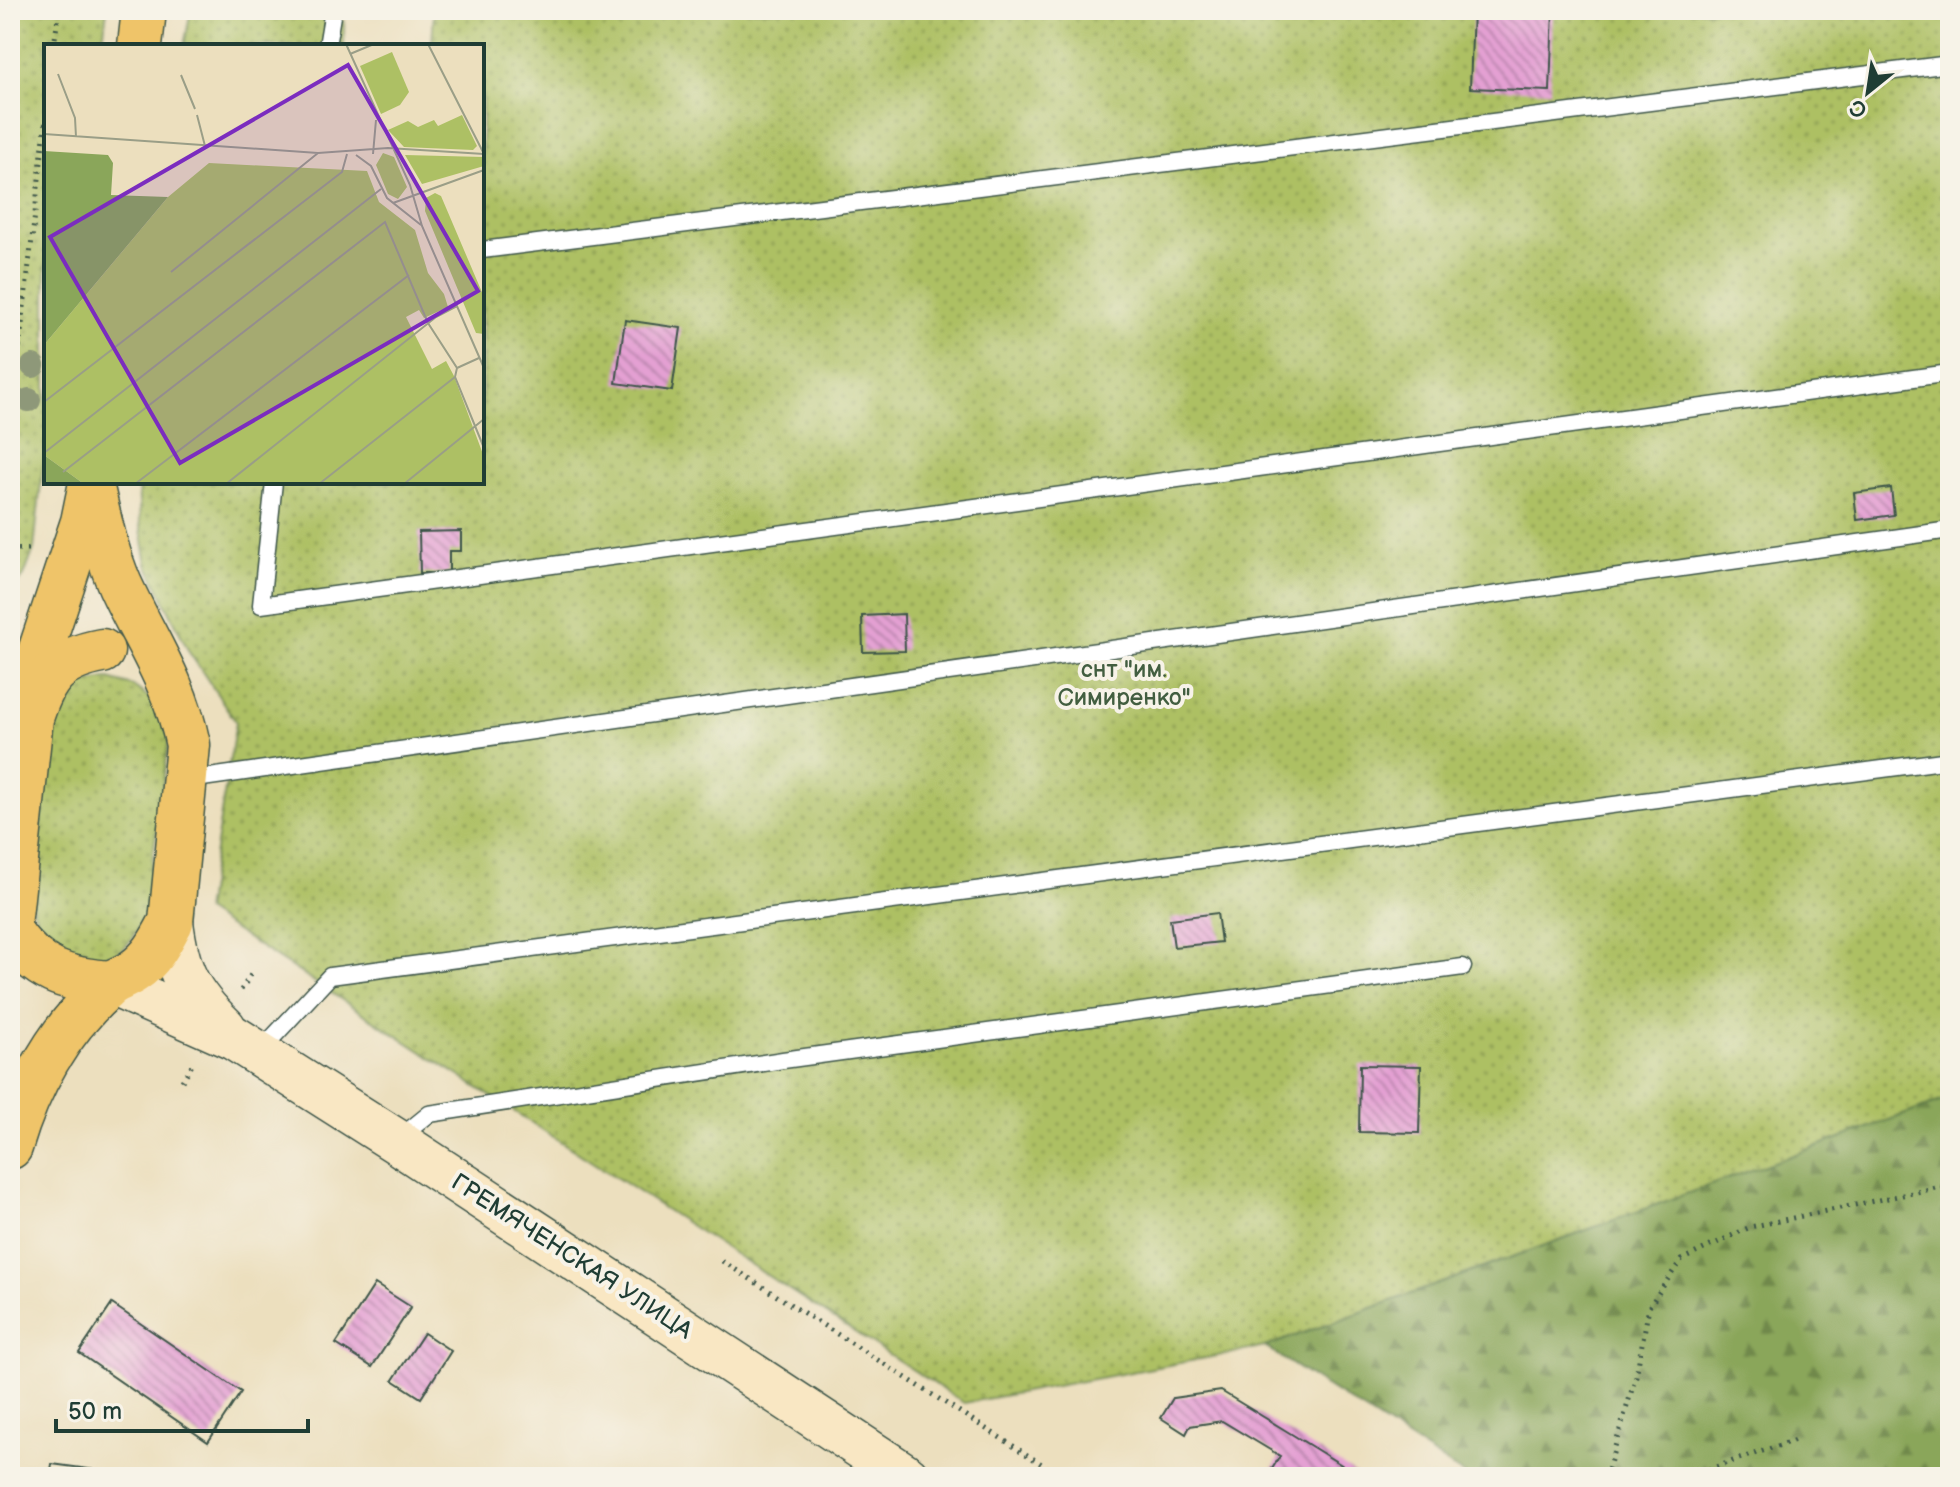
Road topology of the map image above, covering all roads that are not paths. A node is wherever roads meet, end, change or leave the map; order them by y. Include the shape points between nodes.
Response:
1 (144, 10) edge
2 (333, 10) edge
3 (140, 44) edge
4 (327, 44) edge
5 (1950, 64) edge
6 (484, 250) edge
7 (1950, 373) edge
8 (92, 484) edge
9 (92, 484) edge
10 (274, 484) edge
11 (1950, 530) edge
12 (25, 651) edge
13 (102, 651) junction
14 (170, 681) junction
15 (31, 718) junction
16 (1950, 760) edge
17 (187, 780) junction
18 (10, 916) edge
19 (171, 922) junction
20 (10, 932) edge
21 (10, 948) edge
22 (1463, 967) dead end
23 (10, 981) edge
24 (111, 983) junction
25 (246, 1046) junction
26 (396, 1141) junction
27 (10, 1147) edge
28 (907, 1477) edge

1 - 3 main road
2 - 4 lane
5 - 6 lane
7 - 10 lane via 261,605
8 - 12 main road via 83,522
9 - 14 main road via 119,584
11 - 17 lane
12 - 13 main road
12 - 15 main road
13 - 14 main road
13 - 15 main road via 57,668 38,694
14 - 17 main road via 188,745
15 - 18 main road
16 - 25 lane via 330,976
17 - 19 main road
19 - 24 main road via 143,965
19 - 25 main road via 176,959 189,986 209,1015
20 - 24 main road via 38,963 55,973
21 - 23 main road
22 - 26 lane via 429,1114
24 - 25 main road
24 - 27 main road via 57,1042 37,1076
25 - 26 main road, ГРЕМЯЧЕНСКАЯ УЛИЦА
26 - 28 main road, ГРЕМЯЧЕНСКАЯ УЛИЦА

